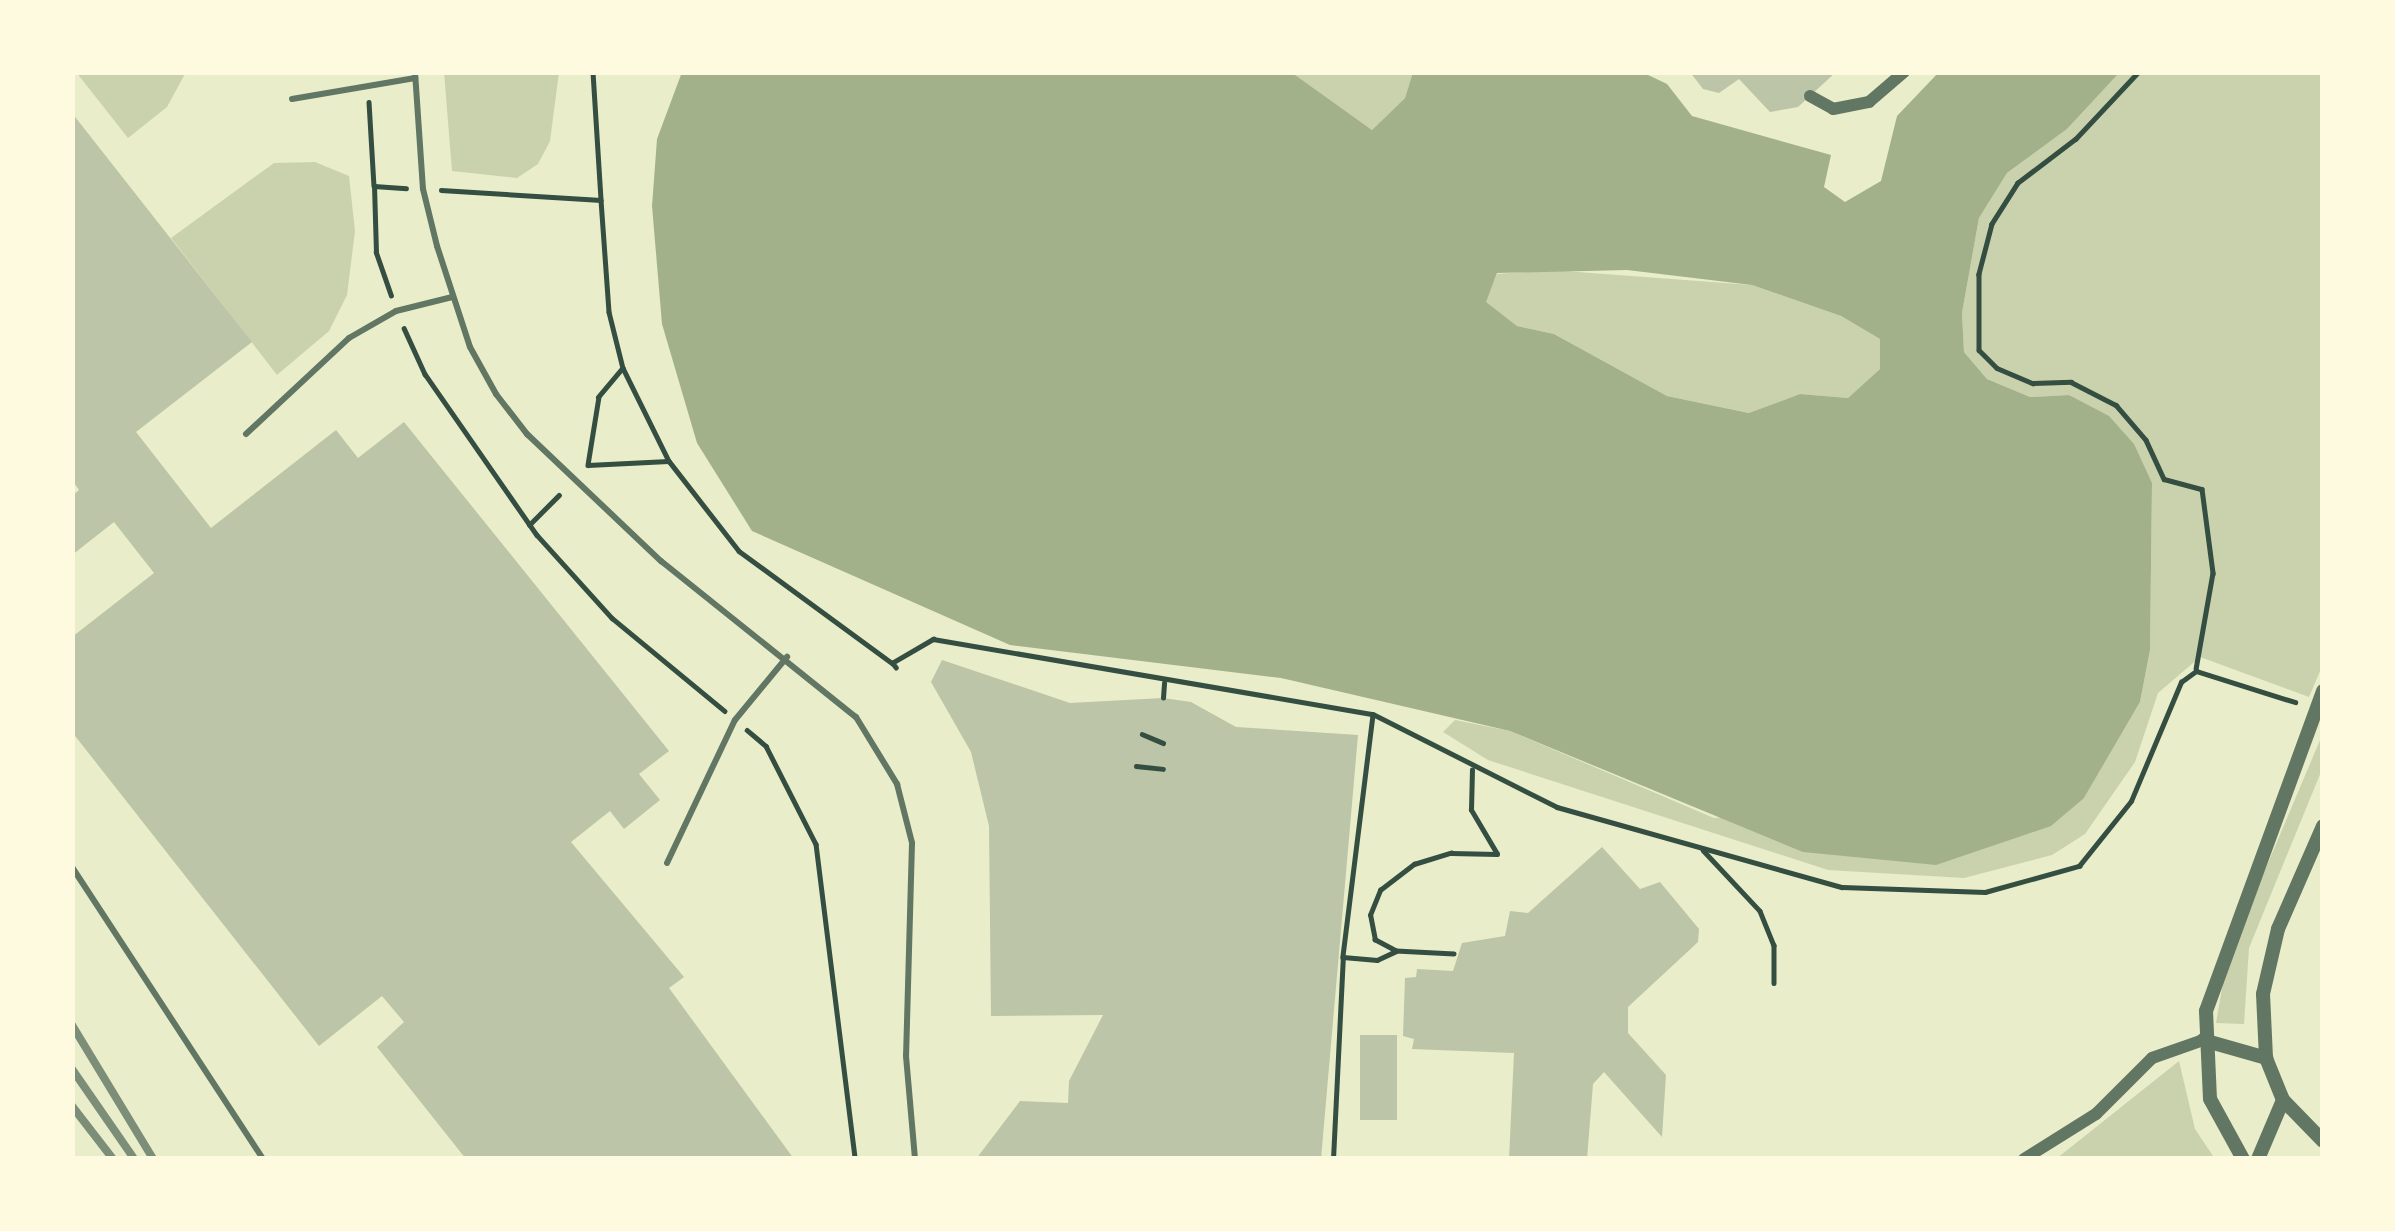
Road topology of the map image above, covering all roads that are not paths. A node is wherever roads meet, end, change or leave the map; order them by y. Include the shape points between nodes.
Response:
1 (1904, 72) edge
2 (415, 75) edge
3 (1810, 96) dead end
4 (292, 99) dead end
5 (452, 297) junction
6 (246, 434) dead end
7 (788, 657) junction
8 (2323, 692) edge
9 (2323, 826) edge
10 (667, 863) dead end
11 (72, 866) edge
12 (2203, 1040) junction
13 (2266, 1058) junction
14 (2283, 1100) junction
15 (2323, 1141) edge
16 (263, 1159) edge
17 (915, 1159) edge
18 (2024, 1159) edge
19 (2243, 1159) edge
20 (2258, 1159) edge

1 - 3 street via 1869,102 1833,109
2 - 4 lane
2 - 5 lane via 423,189
5 - 6 lane via 396,311 349,338
5 - 7 lane via 470,347 527,434 661,561
7 - 10 lane via 735,719
7 - 17 lane via 856,717 904,806
8 - 12 street via 2212,981
9 - 13 street via 2265,967
11 - 16 lane
12 - 13 street
12 - 18 street via 2152,1058 2096,1114
12 - 19 street via 2210,1099
13 - 14 street
14 - 15 street
14 - 20 street

